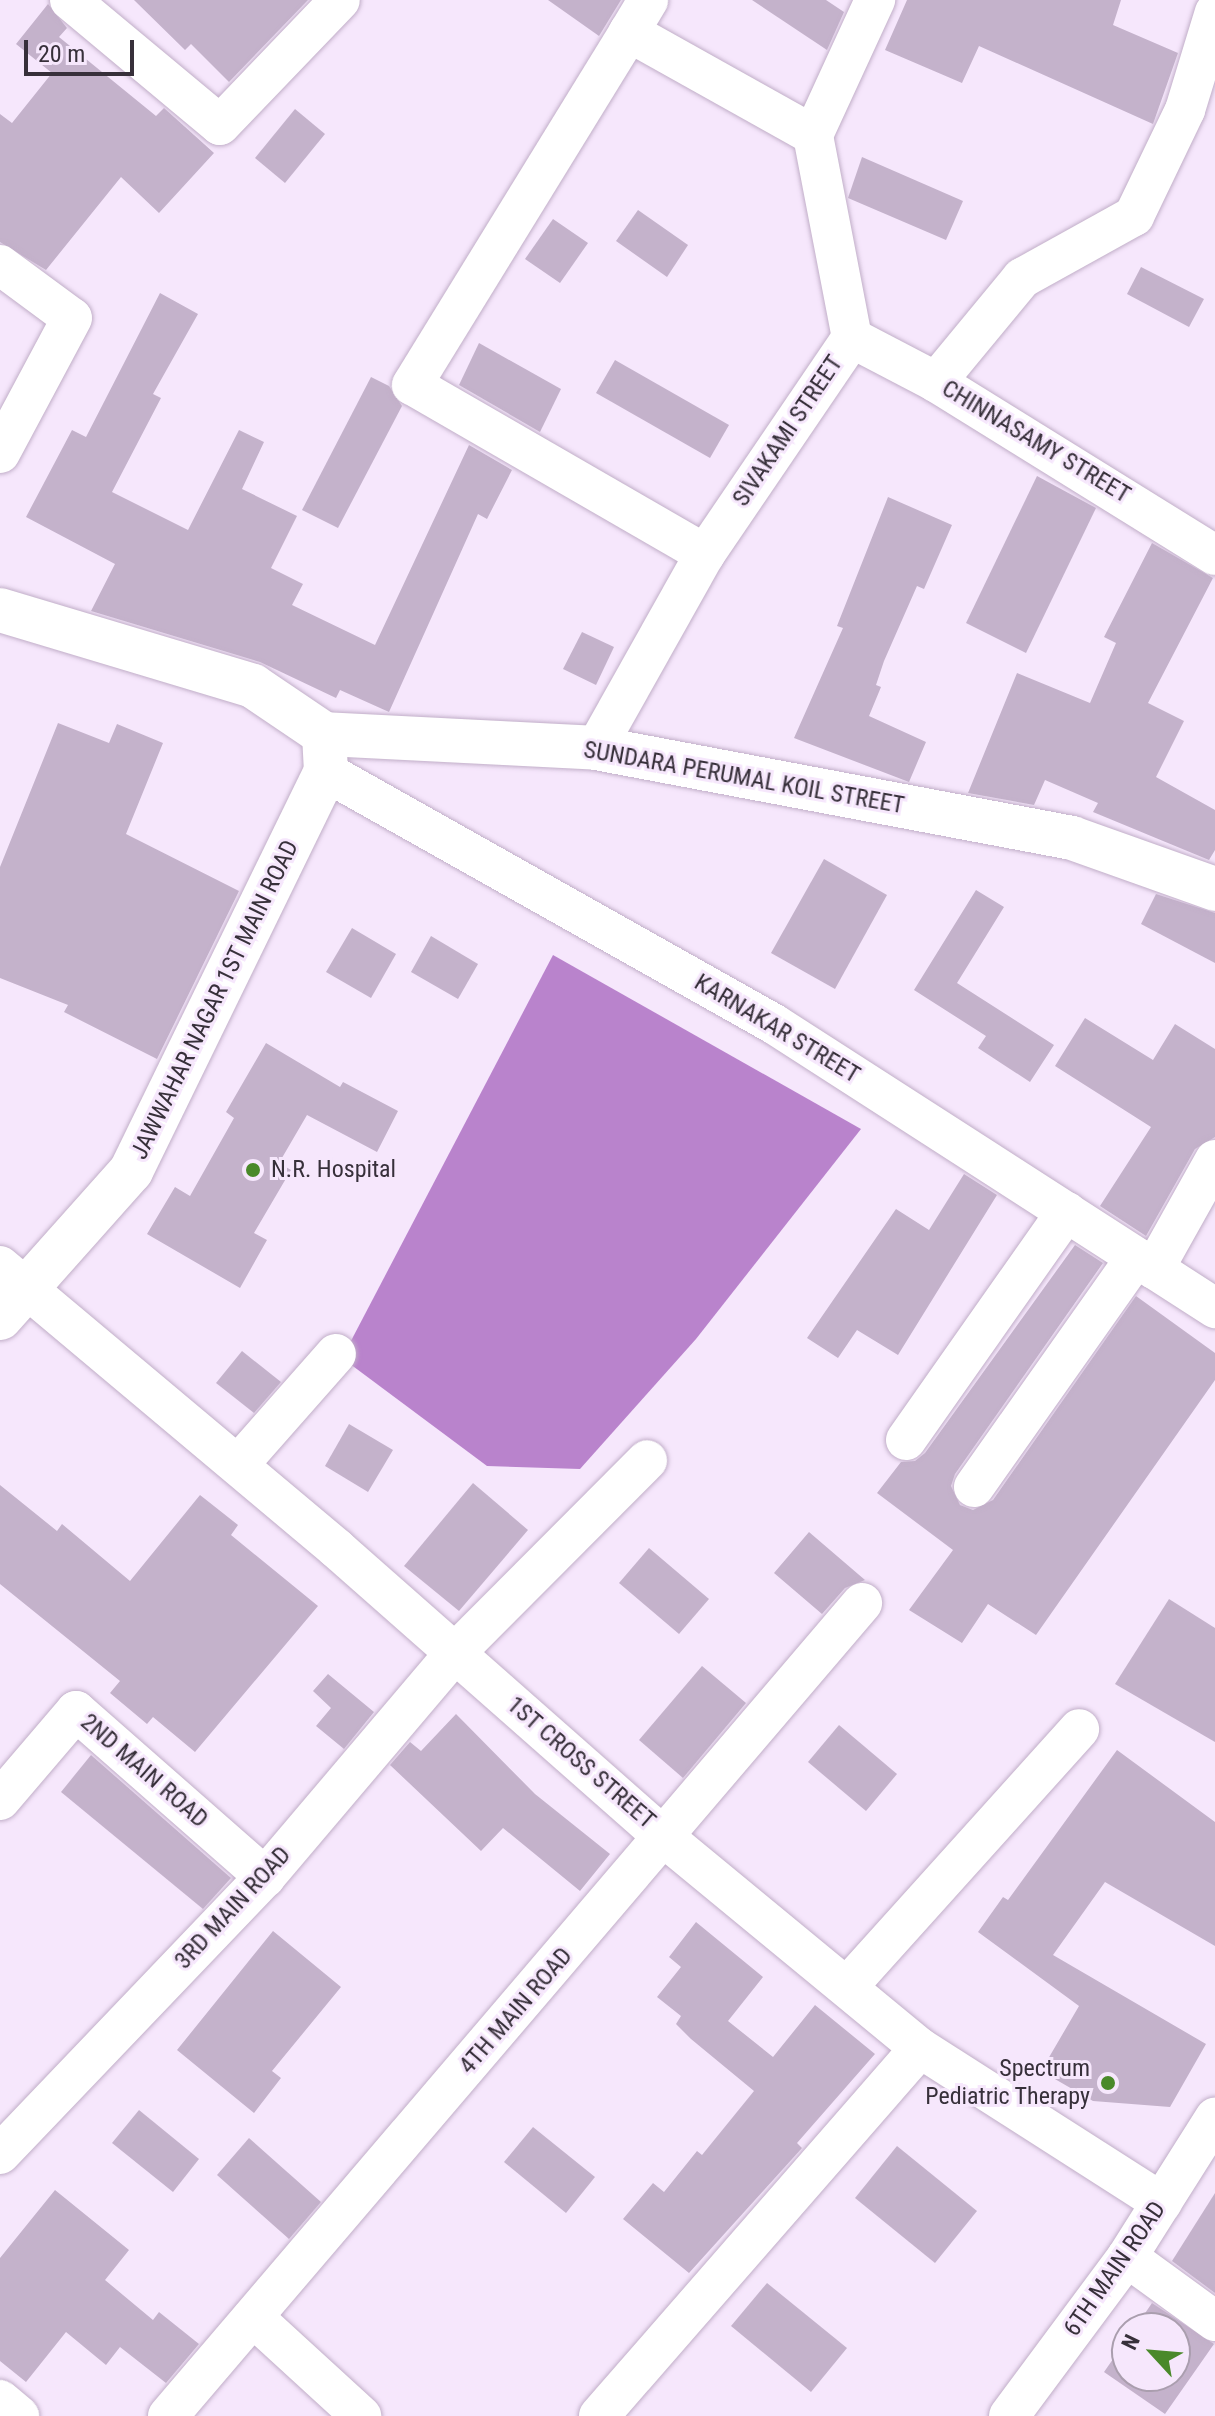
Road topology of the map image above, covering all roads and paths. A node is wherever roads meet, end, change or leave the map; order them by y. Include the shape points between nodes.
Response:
1 (70, 0) edge
2 (340, 0) edge
3 (875, 0) edge
4 (1215, 12) edge
5 (638, 16) edge
6 (813, 135) junction
7 (0, 265) edge
8 (852, 338) junction
9 (936, 382) junction
10 (0, 453) edge
11 (705, 554) junction
12 (1215, 555) edge
13 (0, 610) edge
14 (596, 748) junction
15 (325, 753) junction
16 (1215, 889) edge
17 (1215, 1160) edge
18 (1066, 1212) junction
19 (1145, 1263) junction
20 (8, 1291) edge
21 (1215, 1308) edge
22 (336, 1354) dead end
23 (906, 1440) dead end
24 (647, 1460) dead end
25 (238, 1465) junction
26 (974, 1487) dead end
27 (862, 1603) dead end
28 (455, 1653) junction
29 (1079, 1729) dead end
30 (0, 1800) edge
31 (665, 1838) junction
32 (265, 1877) junction
33 (847, 1987) junction
34 (920, 2048) junction
35 (1215, 2118) edge
36 (0, 2154) edge
37 (1162, 2203) junction
38 (1127, 2257) junction
39 (253, 2317) junction
40 (1215, 2321) edge
41 (0, 2400) edge
42 (19, 2416) edge
43 (168, 2416) edge
44 (361, 2416) edge
45 (599, 2416) edge
46 (1009, 2416) edge

1 - 2 street via 220,125
3 - 6 street
4 - 9 street via 1185,110 1134,216 1022,278
5 - 6 street
5 - 11 street via 412,385
6 - 8 street, SIVAKAMI STREET
7 - 10 street via 72,318
8 - 9 street, CHINNASAMY STREET
8 - 11 street, SIVAKAMI STREET
9 - 12 street, CHINNASAMY STREET
11 - 14 street, SIVAKAMI STREET
13 - 15 street via 253,686
14 - 15 street, SUNDARA PERUMAL KOIL STREET
14 - 16 street, SUNDARA PERUMAL KOIL STREET via 1072,838
15 - 18 street, KARNAKAR STREET via 774,1024
15 - 20 street, JAWWAHAR NAGAR 1ST MAIN ROAD via 131,1171
17 - 19 street
18 - 19 street, KARNAKAR STREET
18 - 23 street
19 - 21 street, KARNAKAR STREET
19 - 26 street
20 - 25 street, 1ST CROSS STREET
22 - 25 street
24 - 28 street, 3RD MAIN ROAD
25 - 28 street, 1ST CROSS STREET
27 - 31 street, 4TH MAIN ROAD
28 - 31 street, 1ST CROSS STREET
28 - 32 street, 3RD MAIN ROAD
29 - 33 street
30 - 32 street, 2ND MAIN ROAD via 76,1711
31 - 33 street, 1ST CROSS STREET
31 - 39 street, 4TH MAIN ROAD
32 - 36 street, 3RD MAIN ROAD
33 - 34 street, 1ST CROSS STREET
34 - 37 street, 1ST CROSS STREET
34 - 45 street
35 - 37 street, 6TH MAIN ROAD
37 - 38 street, 6TH MAIN ROAD
38 - 40 street
38 - 46 street, 6TH MAIN ROAD
39 - 43 street, 4TH MAIN ROAD
39 - 44 street
41 - 42 street

